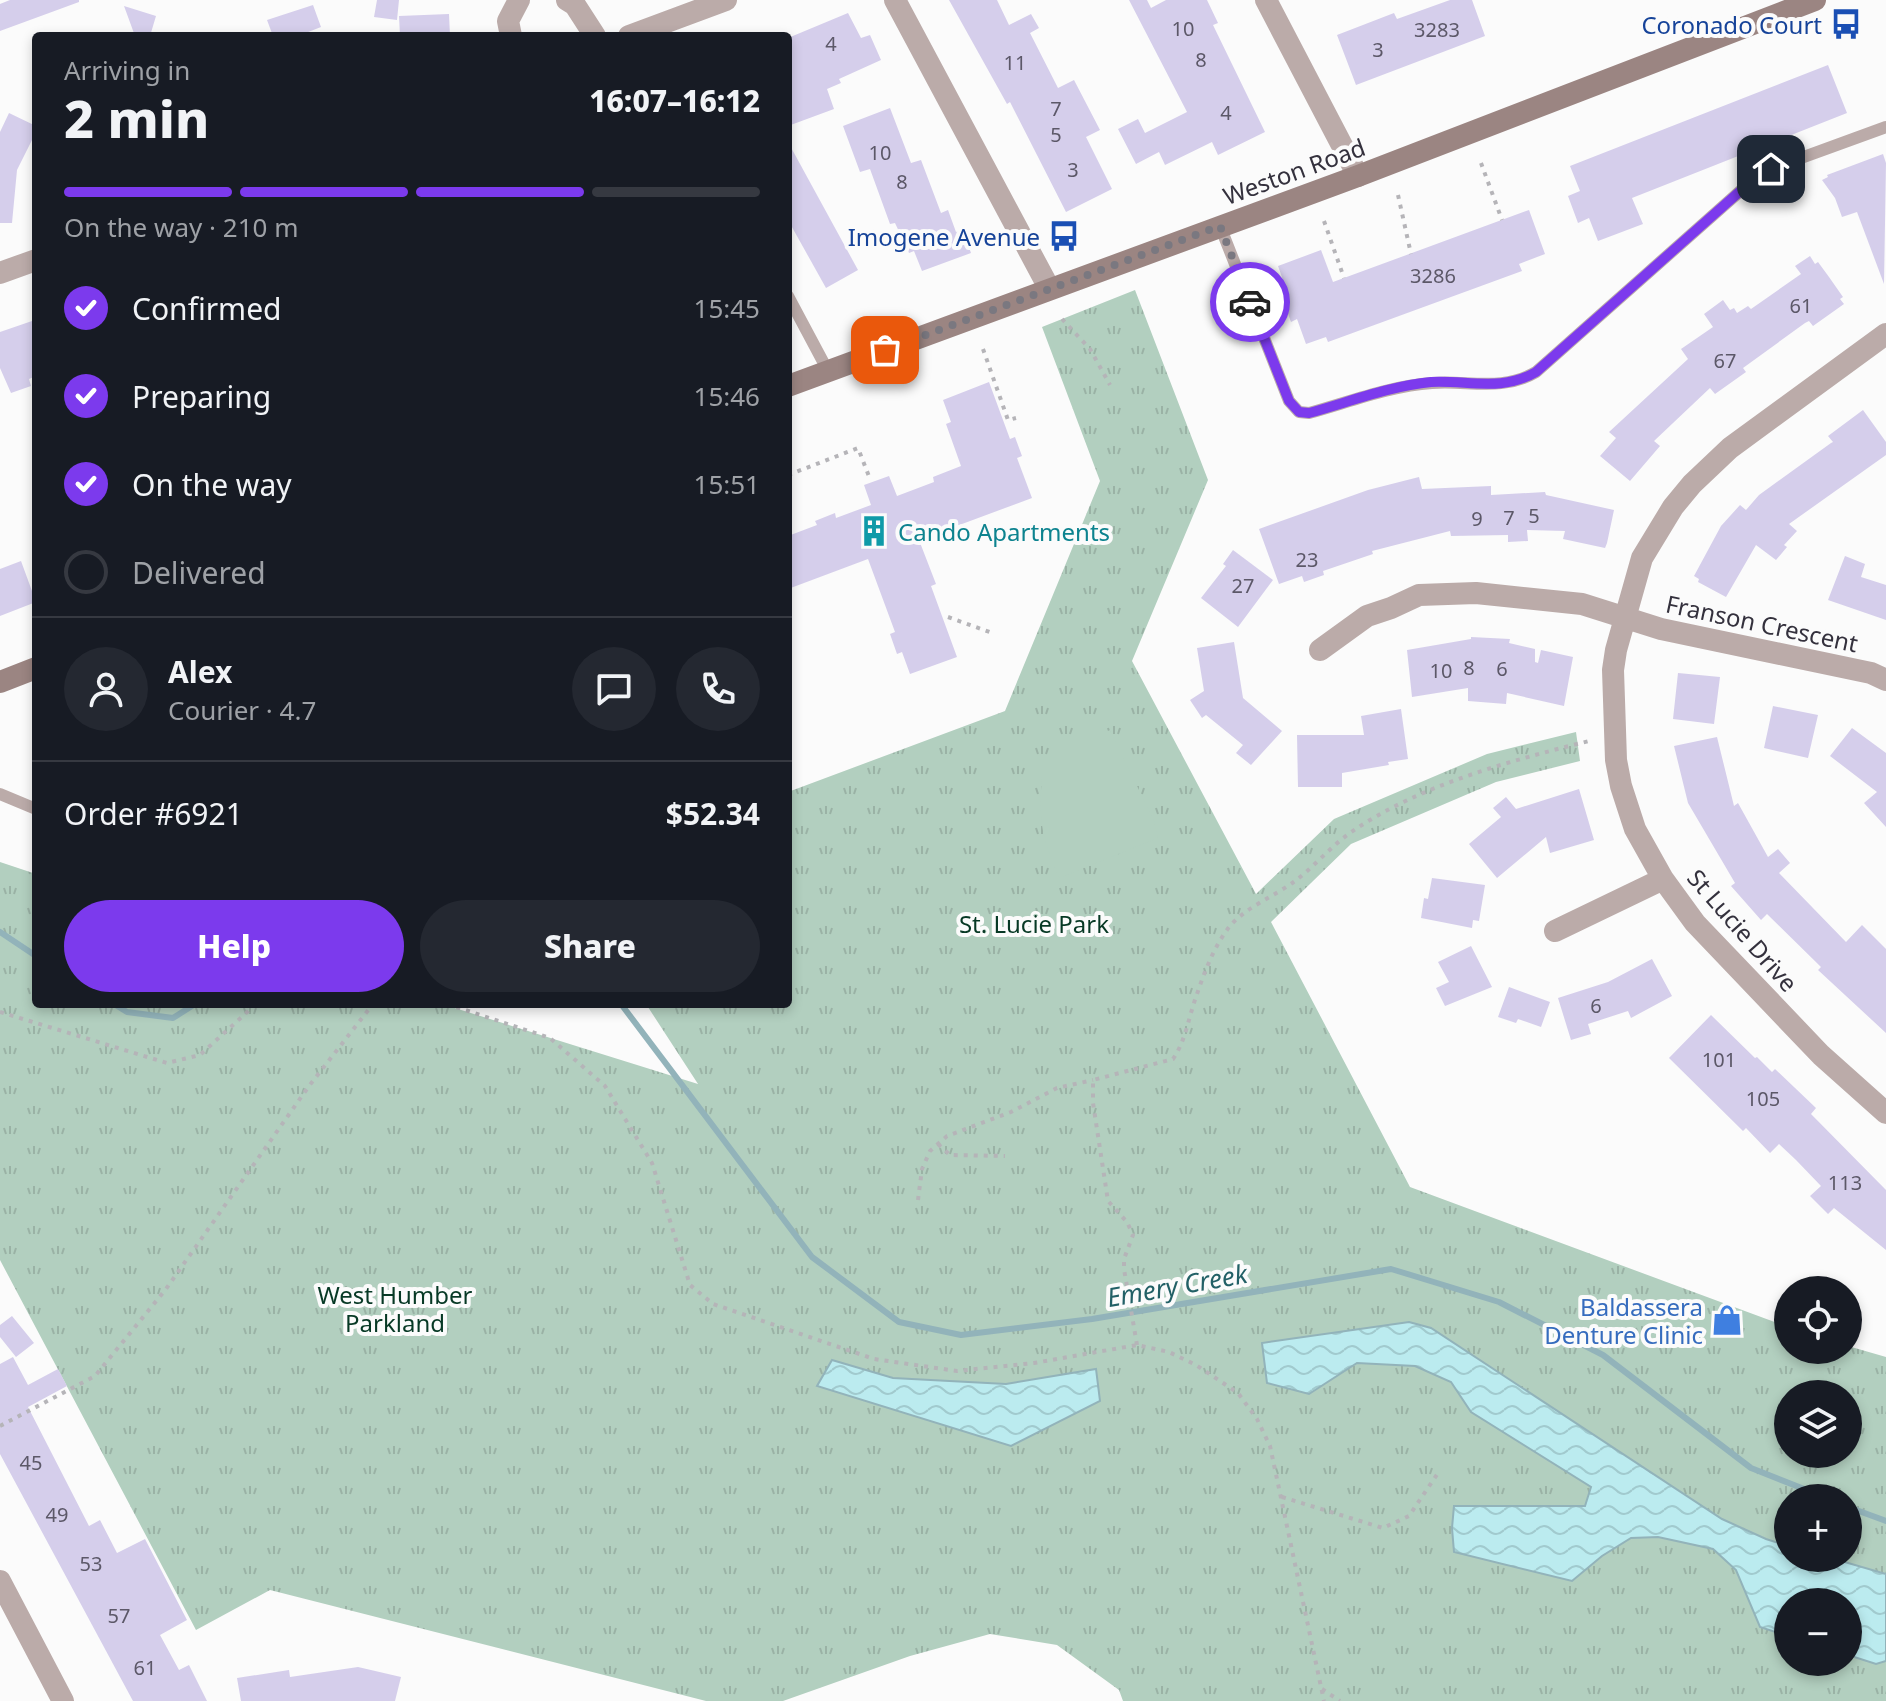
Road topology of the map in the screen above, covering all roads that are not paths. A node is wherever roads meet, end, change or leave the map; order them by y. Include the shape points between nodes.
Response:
1 (519, 0) edge
2 (567, 0) edge
3 (726, 0) edge
4 (895, 0) edge
5 (1266, 0) edge
6 (1815, 0) edge
7 (510, 32) edge
8 (592, 32) edge
9 (640, 32) edge
10 (1886, 127) edge
11 (1358, 176) junction
12 (1220, 226) junction
13 (32, 261) edge
14 (0, 273) edge
15 (1049, 288) junction
16 (792, 304) edge
17 (1886, 334) edge
18 (828, 371) junction
19 (792, 384) edge
20 (1627, 619) junction
21 (1320, 650) dead end
22 (32, 670) edge
23 (1886, 680) edge
24 (0, 682) edge
25 (0, 794) edge
26 (32, 807) edge
27 (1663, 879) junction
28 (1555, 931) dead end
29 (1886, 1113) edge
30 (0, 1581) edge
31 (63, 1701) edge

1 - 7 street via 508,21
2 - 8 street
3 - 9 street
4 - 15 street
5 - 11 street
6 - 11 main road, Weston Road
10 - 12 lane via 1755,178 1536,372 1502,385 1432,382 1299,412 1289,401
11 - 12 main road, Weston Road
12 - 15 main road, Weston Road
13 - 14 street
15 - 18 main road, Weston Road
16 - 18 lane
17 - 20 street, St Lucie Drive via 1730,448 1692,484 1642,558
18 - 19 main road, Weston Road
20 - 21 street, Franson Crescent via 1582,604 1476,593 1419,595 1367,616
20 - 23 street, Franson Crescent
20 - 27 street, St Lucie Drive via 1613,670 1616,760 1635,829
22 - 24 main road
25 - 26 lane
27 - 28 street
27 - 29 street, St Lucie Drive via 1695,923 1821,1055
30 - 31 street

